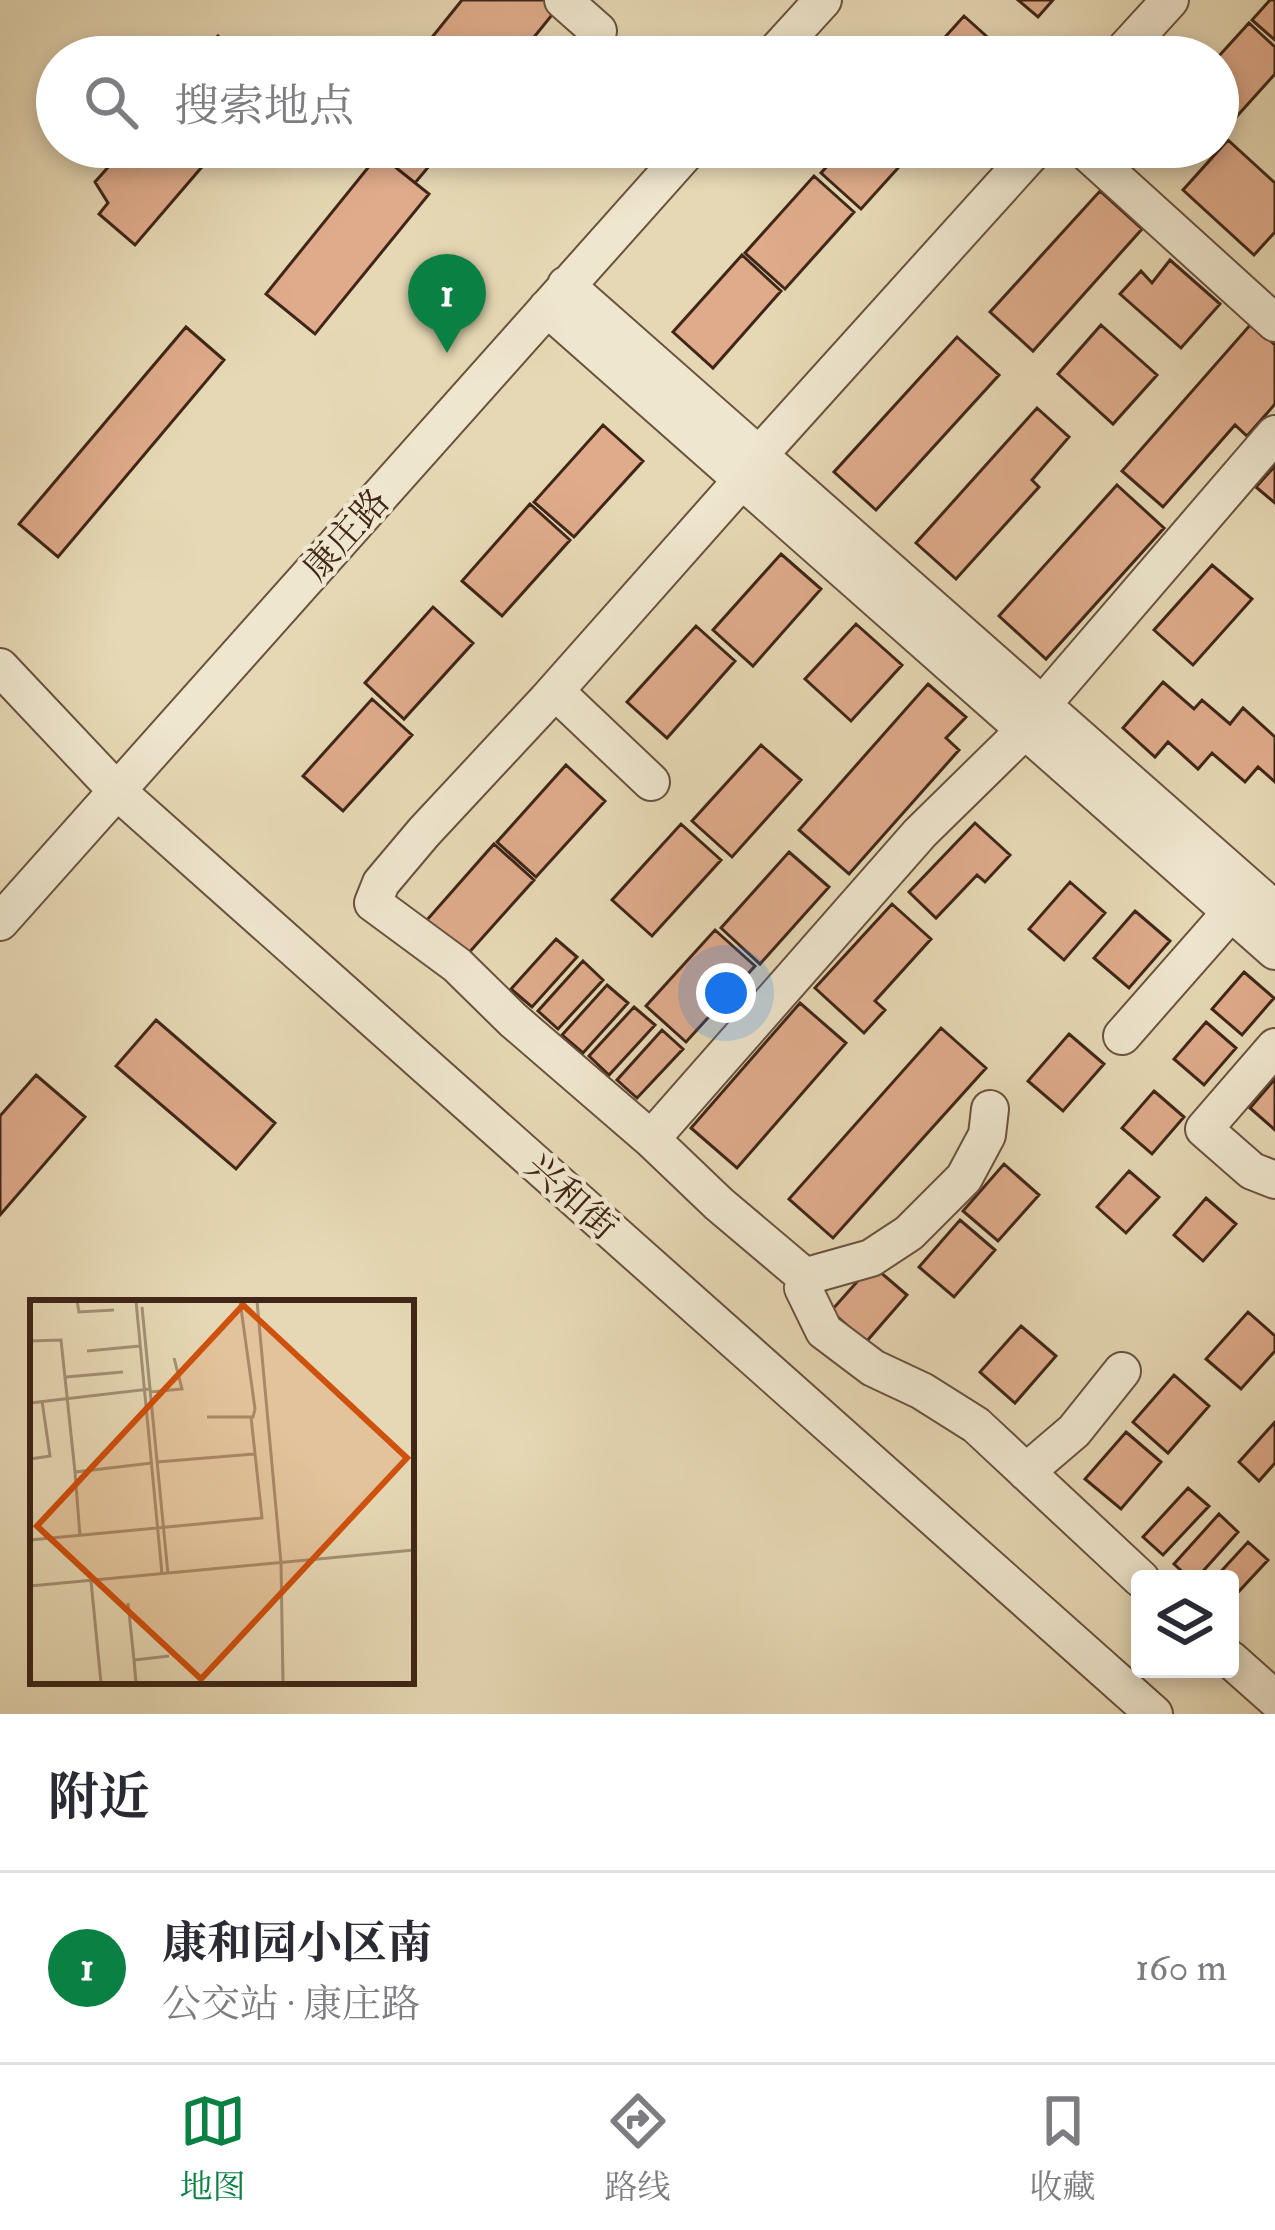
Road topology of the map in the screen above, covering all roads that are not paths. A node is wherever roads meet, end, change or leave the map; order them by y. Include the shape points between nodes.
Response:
1 (563, 0) edge
2 (823, 0) edge
3 (1170, 0) edge
4 (598, 31) dead end
5 (790, 36) edge
6 (1137, 36) edge
7 (672, 168) edge
8 (1017, 168) edge
9 (1104, 168) edge
10 (556, 296) junction
11 (1275, 323) edge
12 (1275, 434) edge
13 (750, 468) junction
14 (0, 667) edge
15 (555, 692) junction
16 (1036, 719) junction
17 (651, 782) dead end
18 (116, 790) junction
19 (1275, 910) edge
20 (1231, 912) junction
21 (0, 922) edge
22 (1275, 951) edge
23 (1122, 1036) dead end
24 (1275, 1047) edge
25 (990, 1109) dead end
26 (651, 1139) junction
27 (1275, 1180) edge
28 (809, 1280) junction
29 (1122, 1371) dead end
30 (1026, 1472) junction
31 (1131, 1570) edge
32 (1239, 1667) edge
33 (1275, 1699) edge
34 (1154, 1714) edge

1 - 4 street
2 - 5 street
3 - 6 street
7 - 10 street, 康庄路
8 - 13 street
9 - 11 street
10 - 13 street
10 - 18 street, 康庄路
12 - 16 street
13 - 15 street
13 - 16 street
14 - 18 street, 兴和街
15 - 17 street
15 - 26 street via 381,883 374,904 457,965
16 - 19 street
16 - 20 street
16 - 26 street via 920,833
18 - 21 street, 康庄路
18 - 34 street, 兴和街
20 - 22 street
20 - 23 street
24 - 27 street via 1204,1129 1252,1171
25 - 28 street via 987,1135 964,1178 909,1233 871,1258
26 - 28 street
28 - 30 street via 803,1288 824,1330 872,1368 976,1425
29 - 30 street via 1074,1431
30 - 31 street
32 - 33 street

